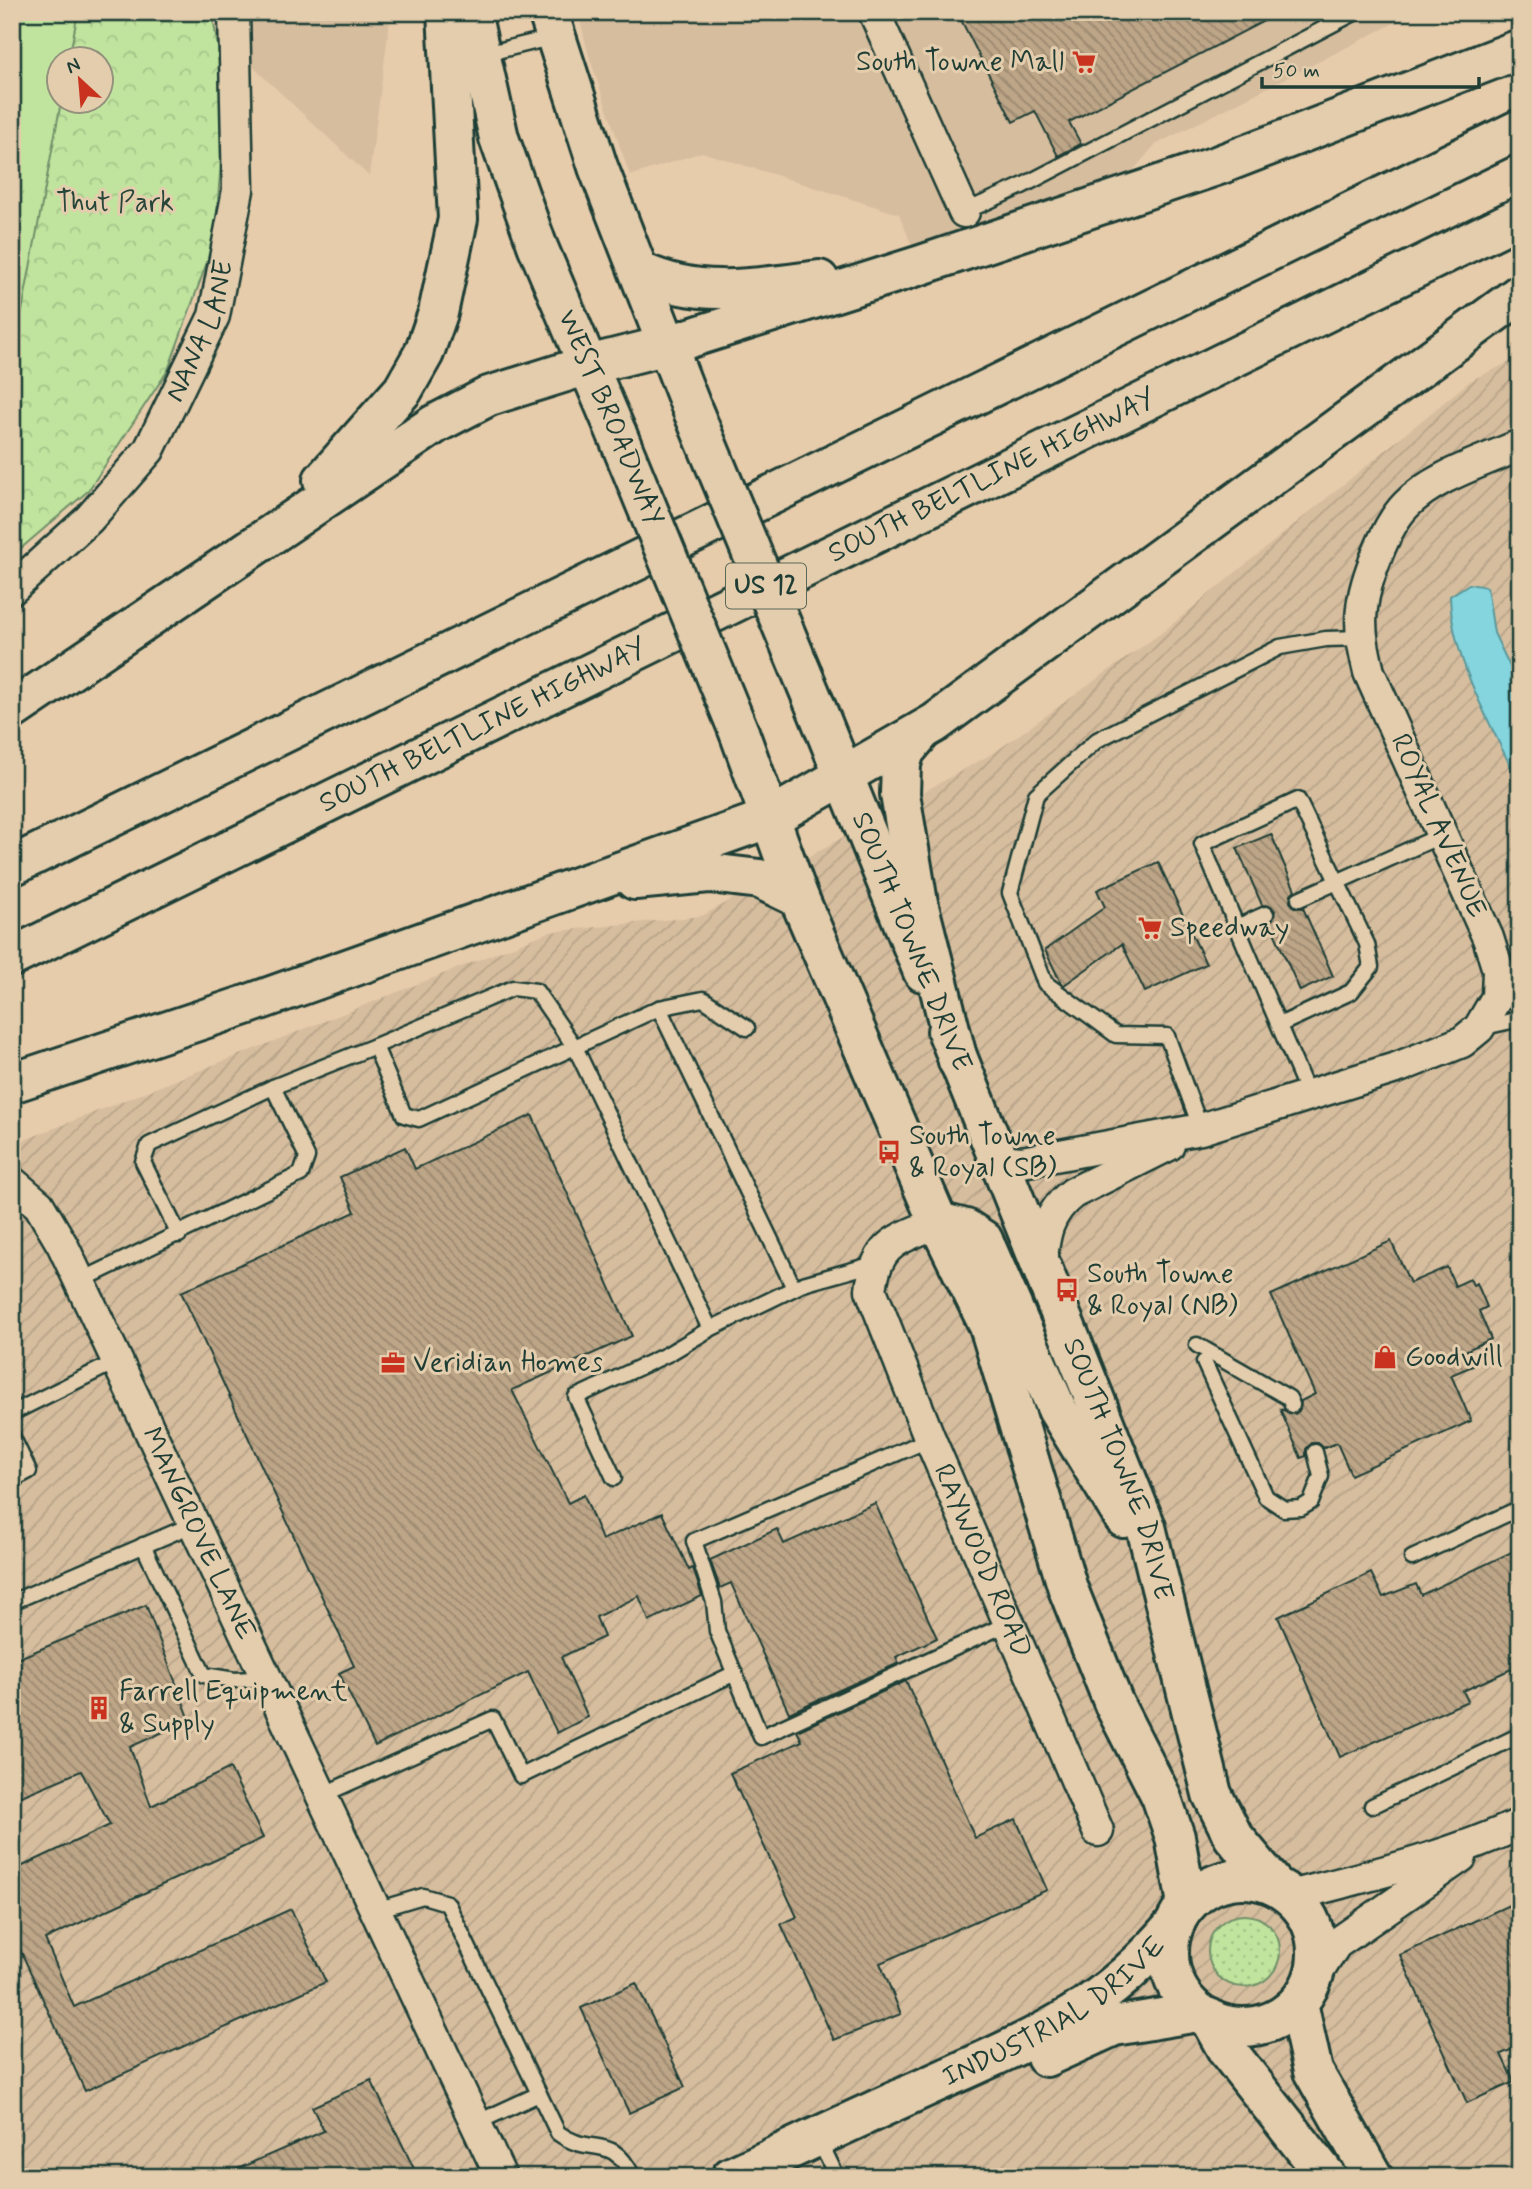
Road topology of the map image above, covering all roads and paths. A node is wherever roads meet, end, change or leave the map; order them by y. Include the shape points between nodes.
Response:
1 (234, 12) edge
2 (447, 12) edge
3 (471, 12) edge
4 (874, 12) edge
5 (1356, 12) edge
6 (551, 24) edge
7 (1520, 50) edge
8 (480, 55) junction
9 (1520, 129) edge
10 (964, 212) joint
11 (1520, 217) edge
12 (921, 265) junction
13 (641, 272) junction
14 (1520, 295) edge
15 (668, 345) junction
16 (588, 365) junction
17 (1520, 445) edge
18 (278, 528) junction
19 (12, 589) edge
20 (1362, 638) junction
21 (12, 710) edge
22 (922, 731) junction
23 (844, 778) junction
24 (770, 818) junction
25 (1442, 835) junction
26 (12, 866) edge
27 (1337, 883) junction
28 (574, 886) junction
29 (799, 898) junction
30 (1299, 899) dead end
31 (1266, 914) dead end
32 (1237, 928) junction
33 (12, 957) edge
34 (659, 1008) junction
35 (1520, 1019) edge
36 (1279, 1025) junction
37 (747, 1028) dead end
38 (1479, 1028) junction
39 (374, 1046) junction
40 (576, 1049) junction
41 (958, 1061) junction
42 (12, 1083) edge
43 (272, 1087) junction
44 (1309, 1096) junction
45 (1201, 1129) junction
46 (998, 1160) junction
47 (21, 1190) edge
48 (939, 1222) junction
49 (179, 1235) junction
50 (1041, 1268) junction
51 (873, 1277) junction
52 (80, 1282) junction
53 (794, 1288) junction
54 (710, 1329) junction
55 (1197, 1345) dead end
56 (117, 1361) junction
57 (1204, 1362) dead end
58 (1292, 1405) dead end
59 (12, 1413) edge
60 (12, 1436) edge
61 (930, 1439) junction
62 (1315, 1452) dead end
63 (614, 1478) dead end
64 (12, 1480) edge
65 (1520, 1508) edge
66 (194, 1524) junction
67 (143, 1545) junction
68 (1412, 1558) dead end
69 (1156, 1566) junction
70 (12, 1602) edge
71 (1009, 1623) junction
72 (735, 1673) junction
73 (267, 1678) junction
74 (1520, 1735) edge
75 (321, 1795) junction
76 (1372, 1806) dead end
77 (1520, 1824) edge
78 (1098, 1831) dead end
79 (1483, 1841) junction
80 (1283, 1891) junction
81 (376, 1910) junction
82 (1181, 1914) junction
83 (1303, 1995) junction
84 (1204, 2015) junction
85 (924, 2088) junction
86 (539, 2094) junction
87 (476, 2123) junction
88 (818, 2137) junction
89 (501, 2177) edge
90 (634, 2177) edge
91 (731, 2177) edge
92 (837, 2177) edge
93 (1327, 2177) edge
94 (1373, 2177) edge

1 - 19 street, NANA LANE via 239,190 214,316 149,450 89,519
2 - 18 main road via 458,219 438,313 424,353 403,390
3 - 8 main road, WEST BROADWAY
4 - 10 street
5 - 10 lane
6 - 8 lane
6 - 13 main road via 598,167
7 - 12 main road via 1219,165
8 - 16 main road, WEST BROADWAY via 499,138 532,233
9 - 26 main road, US 12
11 - 33 main road, SOUTH BELTLINE HIGHWAY / US 12
12 - 13 main road via 772,286 696,290 669,285
12 - 15 main road
13 - 15 main road
14 - 22 main road
15 - 16 main road
15 - 23 main road, bridge
16 - 18 main road via 489,396 435,424
16 - 24 main road, WEST BROADWAY, bridge
17 - 20 street, ROYAL AVENUE via 1428,488 1405,506 1388,531 1372,572 1362,608
18 - 21 main road
20 - 25 street, ROYAL AVENUE via 1369,672
20 - 45 lane via 1280,647 1097,740 1036,795 1010,893 1045,983 1116,1035 1167,1036
22 - 23 main road
22 - 41 main road via 905,751 900,794 918,903
23 - 24 main road
23 - 41 main road, SOUTH TOWNE DRIVE
24 - 28 main road
24 - 29 main road
25 - 27 lane
25 - 38 street, ROYAL AVENUE via 1498,970 1497,997
27 - 30 lane
27 - 32 lane via 1298,800 1202,844
27 - 36 lane via 1367,944 1371,967 1352,992
28 - 29 main road via 709,873 760,879
28 - 42 main road via 249,1004
29 - 48 main road
31 - 32 lane
32 - 36 lane
34 - 37 lane via 703,999
34 - 40 lane
34 - 53 lane
35 - 38 lane
36 - 44 lane
38 - 44 street, ROYAL AVENUE via 1462,1042
39 - 40 lane via 513,988 536,991
39 - 40 lane via 404,1115 419,1119
39 - 43 lane
40 - 54 lane
41 - 46 main road, SOUTH TOWNE DRIVE
43 - 49 lane via 307,1157 301,1174
43 - 49 lane via 149,1145 144,1162
44 - 45 street, ROYAL AVENUE
45 - 46 street, ROYAL AVENUE via 1021,1162
45 - 50 street, ROYAL AVENUE via 1059,1204 1046,1228
46 - 50 main road, SOUTH TOWNE DRIVE
47 - 52 street, MANGROVE LANE via 51,1225
48 - 51 street via 891,1243
48 - 69 main road via 966,1229 983,1240 1057,1409
48 - 82 main road via 989,1326 1068,1589 1114,1704 1161,1796 1175,1837
49 - 52 lane
50 - 69 main road, SOUTH TOWNE DRIVE via 1146,1527
51 - 53 lane
51 - 61 street, RAYWOOD ROAD
52 - 56 street, MANGROVE LANE
53 - 54 lane
54 - 63 lane via 576,1397
55 - 58 lane via 1289,1398
56 - 59 lane
56 - 66 street, MANGROVE LANE
57 - 62 lane via 1258,1485 1274,1504 1292,1509 1311,1502 1321,1476
60 - 64 lane via 29,1471
61 - 71 street, RAYWOOD ROAD
61 - 72 lane via 694,1541 714,1602 717,1631
65 - 68 lane
66 - 67 lane
66 - 73 street, MANGROVE LANE
67 - 70 lane
67 - 73 lane via 204,1675 235,1680
69 - 80 main road, SOUTH TOWNE DRIVE via 1212,1794 1233,1836
71 - 72 lane via 761,1737
71 - 78 street, RAYWOOD ROAD
72 - 75 lane via 521,1776 493,1719
73 - 75 street, MANGROVE LANE
74 - 76 lane
75 - 81 street, MANGROVE LANE
77 - 79 street
79 - 80 street via 1405,1866
79 - 83 street via 1336,1944
80 - 82 main road via 1252,1879 1228,1880 1206,1889
80 - 83 main road via 1304,1910 1315,1938 1316,1968
81 - 86 lane via 423,1896 447,1903
81 - 87 street, MANGROVE LANE
82 - 84 main road via 1169,1943 1172,1972 1184,1998
82 - 85 main road, INDUSTRIAL DRIVE via 1122,1982 1075,2016
83 - 84 main road via 1281,2016 1260,2025 1239,2027
83 - 94 main road via 1313,2071
84 - 85 main road, INDUSTRIAL DRIVE via 1114,2026 986,2083
84 - 93 main road
85 - 88 main road, INDUSTRIAL DRIVE
86 - 87 lane
86 - 90 lane via 558,2133 574,2145 606,2147 624,2157
87 - 89 street, MANGROVE LANE
88 - 91 main road, INDUSTRIAL DRIVE
88 - 92 lane

